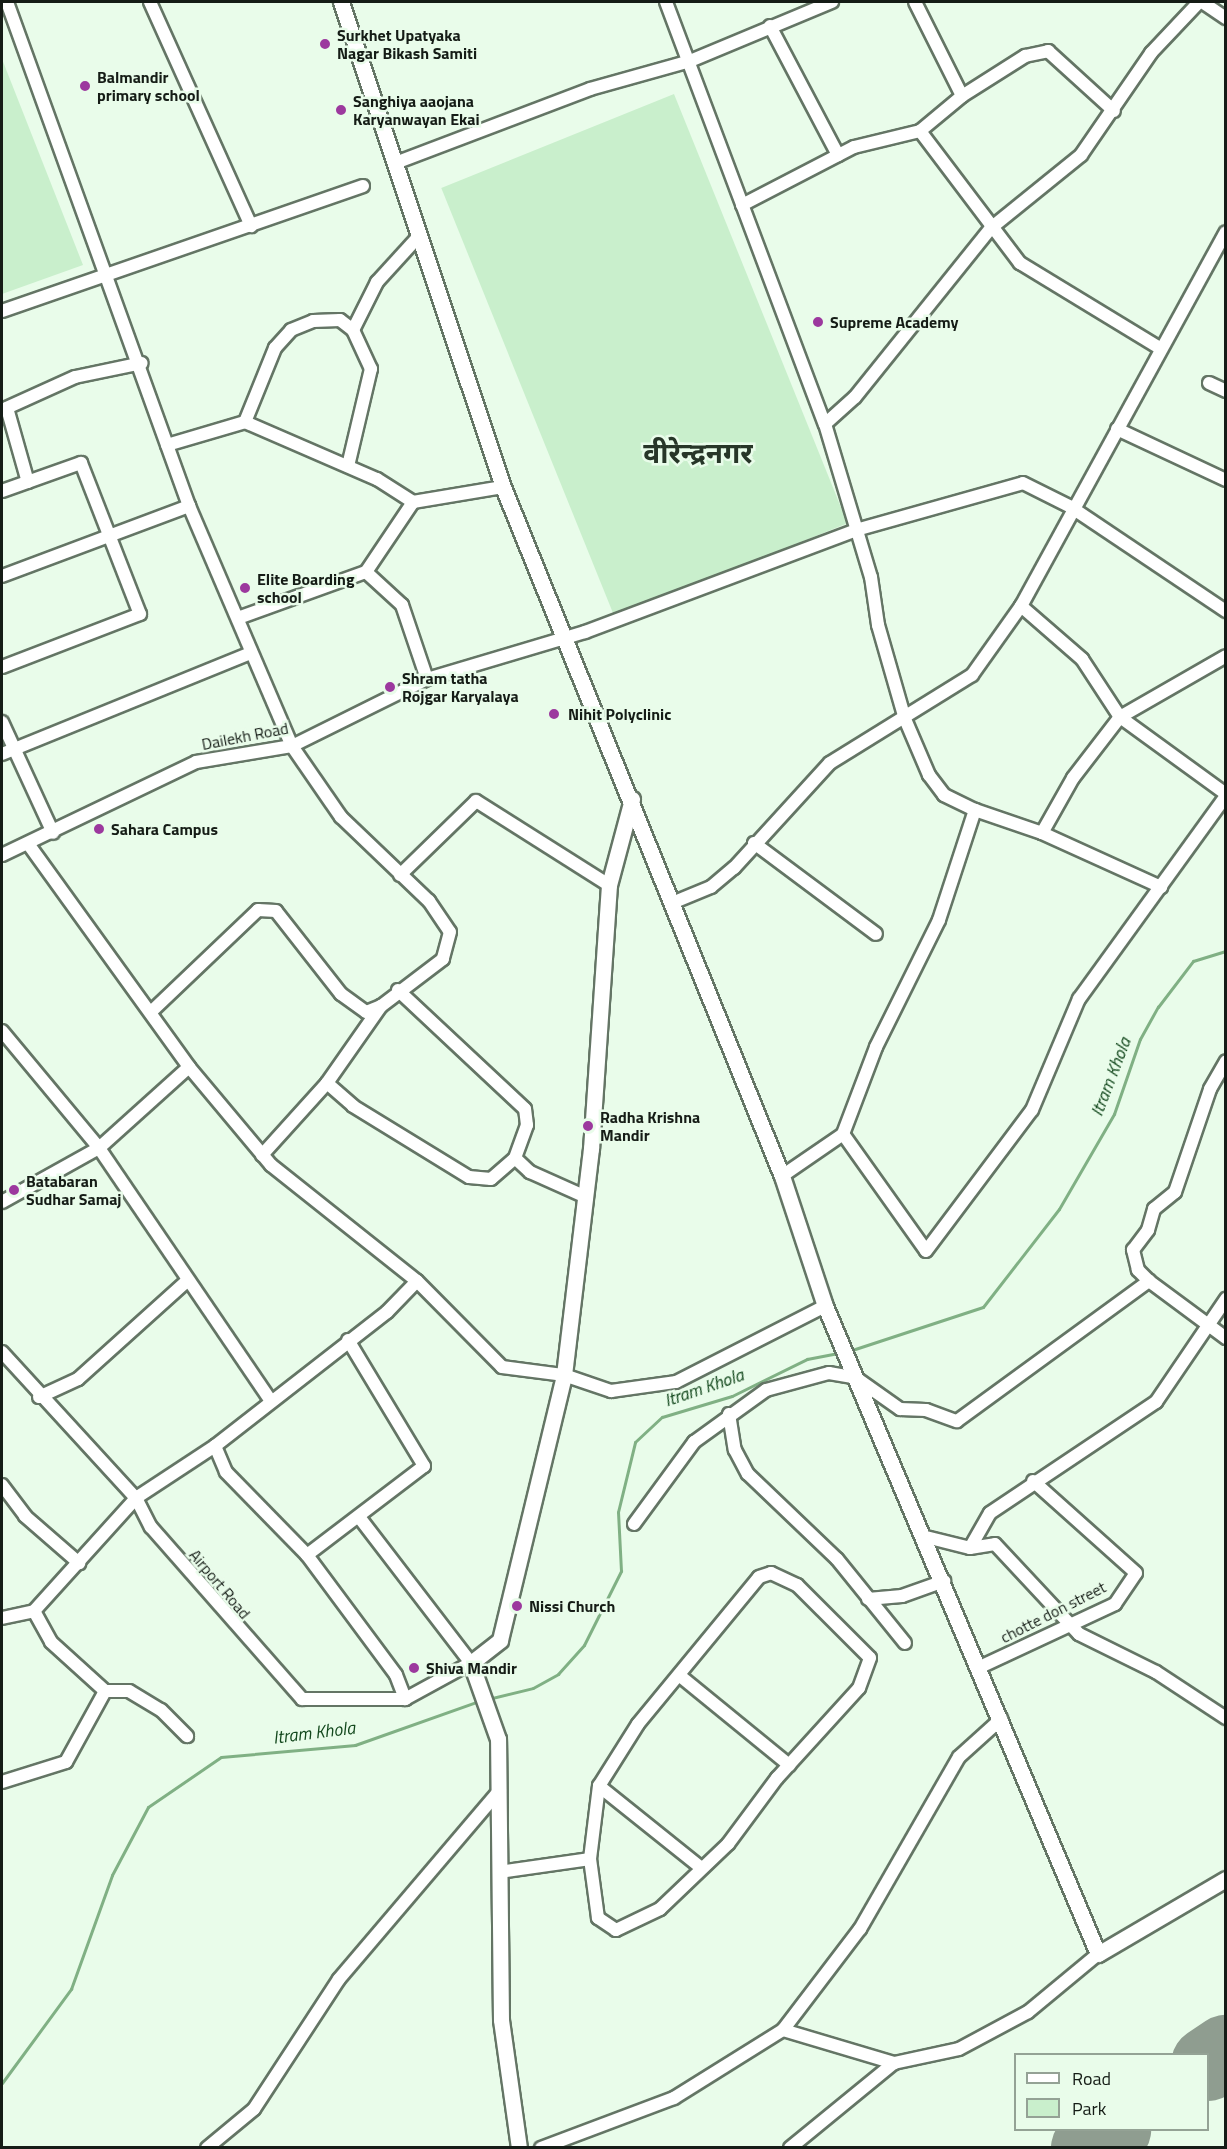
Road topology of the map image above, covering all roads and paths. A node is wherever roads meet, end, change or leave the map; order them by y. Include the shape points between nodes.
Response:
1 (7, 2) edge
2 (150, 2) edge
3 (341, 2) edge
4 (666, 2) edge
5 (832, 2) edge
6 (915, 2) edge
7 (1200, 2) edge
8 (811, 5) edge
9 (1226, 18) edge
10 (770, 26) junction
11 (690, 61) junction
12 (962, 96) junction
13 (1114, 111) junction
14 (920, 131) junction
15 (838, 155) junction
16 (398, 162) junction
17 (363, 186) dead end
18 (742, 205) junction
19 (251, 226) junction
20 (991, 228) junction
21 (1226, 231) edge
22 (418, 236) junction
23 (109, 278) junction
24 (2, 311) edge
25 (353, 330) junction
26 (1158, 348) junction
27 (142, 363) junction
28 (1209, 383) dead end
29 (1226, 391) edge
30 (4, 409) edge
31 (245, 422) junction
32 (825, 424) junction
33 (1117, 429) junction
34 (167, 445) junction
35 (348, 466) junction
36 (1226, 480) edge
37 (28, 482) junction
38 (503, 487) junction
39 (2, 490) edge
40 (413, 502) junction
41 (189, 506) junction
42 (1071, 507) junction
43 (856, 530) junction
44 (108, 540) junction
45 (366, 572) junction
46 (2, 576) edge
47 (1021, 606) junction
48 (1226, 611) edge
49 (238, 618) junction
50 (566, 633) junction
51 (251, 653) junction
52 (1226, 656) edge
53 (2, 667) edge
54 (427, 679) junction
55 (1120, 717) junction
56 (905, 719) junction
57 (2, 722) edge
58 (292, 746) junction
59 (7, 752) edge
60 (1226, 795) edge
61 (632, 799) junction
62 (975, 810) junction
63 (53, 833) junction
64 (1042, 833) junction
65 (753, 843) junction
66 (29, 845) junction
67 (2, 855) edge
68 (400, 876) junction
69 (609, 885) junction
70 (1161, 887) junction
71 (672, 903) junction
72 (876, 934) dead end
73 (398, 990) junction
74 (381, 1006) junction
75 (153, 1010) junction
76 (2, 1031) edge
77 (1226, 1060) edge
78 (189, 1067) junction
79 (327, 1083) junction
80 (843, 1134) junction
81 (99, 1149) junction
82 (262, 1155) junction
83 (515, 1158) junction
84 (782, 1176) junction
85 (584, 1196) junction
86 (3, 1197) edge
87 (188, 1280) junction
88 (417, 1281) junction
89 (1149, 1281) junction
90 (1226, 1299) edge
91 (825, 1306) junction
92 (1211, 1326) junction
93 (1226, 1338) edge
94 (348, 1340) junction
95 (2, 1352) edge
96 (854, 1374) junction
97 (564, 1375) junction
98 (39, 1396) junction
99 (271, 1401) junction
100 (729, 1414) junction
101 (214, 1446) junction
102 (1033, 1481) junction
103 (2, 1485) edge
104 (136, 1498) junction
105 (359, 1517) junction
106 (634, 1524) dead end
107 (926, 1537) junction
108 (970, 1548) junction
109 (307, 1555) junction
110 (79, 1563) junction
111 (944, 1581) junction
112 (868, 1599) junction
113 (34, 1611) junction
114 (2, 1618) edge
115 (1069, 1626) junction
116 (905, 1643) dead end
117 (471, 1663) junction
118 (980, 1667) junction
119 (680, 1676) junction
120 (105, 1691) junction
121 (405, 1699) junction
122 (1226, 1718) edge
123 (1001, 1719) junction
124 (187, 1736) dead end
125 (789, 1765) junction
126 (2, 1782) edge
127 (598, 1786) junction
128 (503, 1788) junction
129 (590, 1859) junction
130 (700, 1867) junction
131 (499, 1872) junction
132 (1226, 1879) edge
133 (1098, 1954) junction
134 (783, 2030) junction
135 (894, 2063) junction
136 (207, 2148) edge
137 (519, 2148) edge
138 (541, 2148) edge
139 (790, 2148) edge

1 - 23 street
2 - 19 street
3 - 16 street
4 - 11 street
5 - 8 street
6 - 12 street
7 - 9 street
7 - 13 street via 1151,53
8 - 10 street
10 - 11 street
10 - 15 street
11 - 16 street via 590,89
11 - 18 street
12 - 13 street via 1025,56 1048,51
12 - 14 street
13 - 20 street via 1081,155
14 - 15 street via 885,136
14 - 20 street
15 - 18 street
16 - 22 street
17 - 19 street
18 - 32 street
19 - 23 street
20 - 26 street via 1020,263
20 - 32 street via 855,397
21 - 26 street
22 - 25 street via 377,282
22 - 38 street
23 - 24 street
23 - 27 street
25 - 31 street via 340,320 313,321 291,330 275,348
25 - 35 street via 371,369
26 - 33 street
27 - 30 street via 75,377
27 - 34 street
28 - 29 street
30 - 37 street
31 - 34 street
31 - 35 street
32 - 43 street
33 - 36 street
33 - 42 street
34 - 41 street
35 - 40 street
37 - 39 street
37 - 44 street via 81,463
38 - 40 street
38 - 50 street
40 - 45 street
41 - 44 street via 140,522
41 - 49 street
42 - 43 street, Dailekh Road via 1023,483
42 - 47 street
42 - 48 street, Dailekh Road
43 - 50 street, Dailekh Road via 585,632
43 - 56 street
44 - 46 street
44 - 53 street via 140,614
45 - 49 street
45 - 54 street via 402,605
47 - 55 street via 1082,659
47 - 56 street via 972,675
49 - 51 street
50 - 54 street, Dailekh Road
50 - 61 street
51 - 58 street
51 - 59 street
52 - 55 street
54 - 58 street, Dailekh Road
55 - 60 street
55 - 64 street via 1073,778
56 - 62 street via 944,795
56 - 65 street via 830,763
57 - 59 street
58 - 63 street, Dailekh Road via 196,762
58 - 68 street via 341,817
59 - 63 street
60 - 70 street
61 - 69 street
61 - 71 street
62 - 64 street
62 - 80 street via 939,920 876,1047
63 - 66 street, Dailekh Road
64 - 70 street
65 - 71 street via 711,886
65 - 72 street
66 - 67 street, Dailekh Road
66 - 75 street
68 - 69 street via 476,801
68 - 73 street via 429,901 450,932 443,959
69 - 85 street via 604,1003
70 - 80 street via 1079,999 1032,1110 926,1251
71 - 84 street
73 - 74 street
73 - 83 street via 525,1109 528,1125
74 - 75 street via 357,1008 276,911 258,910
74 - 79 street
75 - 78 street
76 - 81 street
77 - 89 street via 1210,1089 1175,1192 1154,1209 1148,1230 1133,1250 1138,1270
78 - 81 street
78 - 82 street
79 - 82 street
79 - 83 street via 353,1106 469,1177 491,1179
80 - 84 street
81 - 86 street
81 - 87 street
82 - 88 street
83 - 85 street via 530,1172
84 - 91 street
85 - 97 street
87 - 98 street via 78,1379
87 - 99 street
88 - 94 street
88 - 97 street via 502,1367
89 - 92 street
89 - 96 street via 957,1422 926,1410 900,1409
90 - 92 street
91 - 96 street
91 - 97 street via 676,1383 611,1391
92 - 93 street
92 - 102 street via 1156,1402
94 - 99 street
94 - 105 street via 424,1466
95 - 98 street, Airport Road
96 - 100 street via 829,1373 766,1390
96 - 107 street
97 - 117 street via 550,1448 510,1582 500,1640
98 - 104 street, Airport Road
99 - 101 street
100 - 106 street via 694,1442
100 - 112 street via 735,1450 748,1474 837,1559
101 - 104 street
101 - 109 street via 226,1472
102 - 108 street via 990,1513
102 - 115 street, chotte don street via 1136,1573 1115,1604
103 - 110 street via 25,1516
104 - 110 street
104 - 121 street, Airport Road via 174,1555 302,1699
105 - 109 street
105 - 117 street
107 - 108 street
107 - 111 street
108 - 115 street via 995,1544
109 - 121 street via 396,1675
110 - 113 street
111 - 112 street via 902,1596
111 - 118 street
112 - 116 street
113 - 114 street
113 - 120 street via 51,1642
115 - 118 street, chotte don street
115 - 122 street via 1156,1672
117 - 121 street, Airport Road
117 - 128 street via 495,1724
118 - 123 street
119 - 125 street
119 - 125 street via 759,1577 771,1573 797,1585 870,1658 859,1688
119 - 127 street via 638,1724
120 - 124 street via 129,1691 161,1710
120 - 126 street via 66,1762
123 - 133 street
123 - 134 street via 959,1757 860,1929
125 - 130 street via 728,1844
127 - 129 street
127 - 130 street
128 - 131 street
128 - 136 street via 339,1979 254,2109
129 - 130 street via 598,1918 616,1930 660,1909
129 - 131 street
131 - 137 street via 501,2019
132 - 133 street
133 - 135 street via 1018,2018 958,2049
134 - 135 street
134 - 138 street via 674,2098
135 - 139 street

